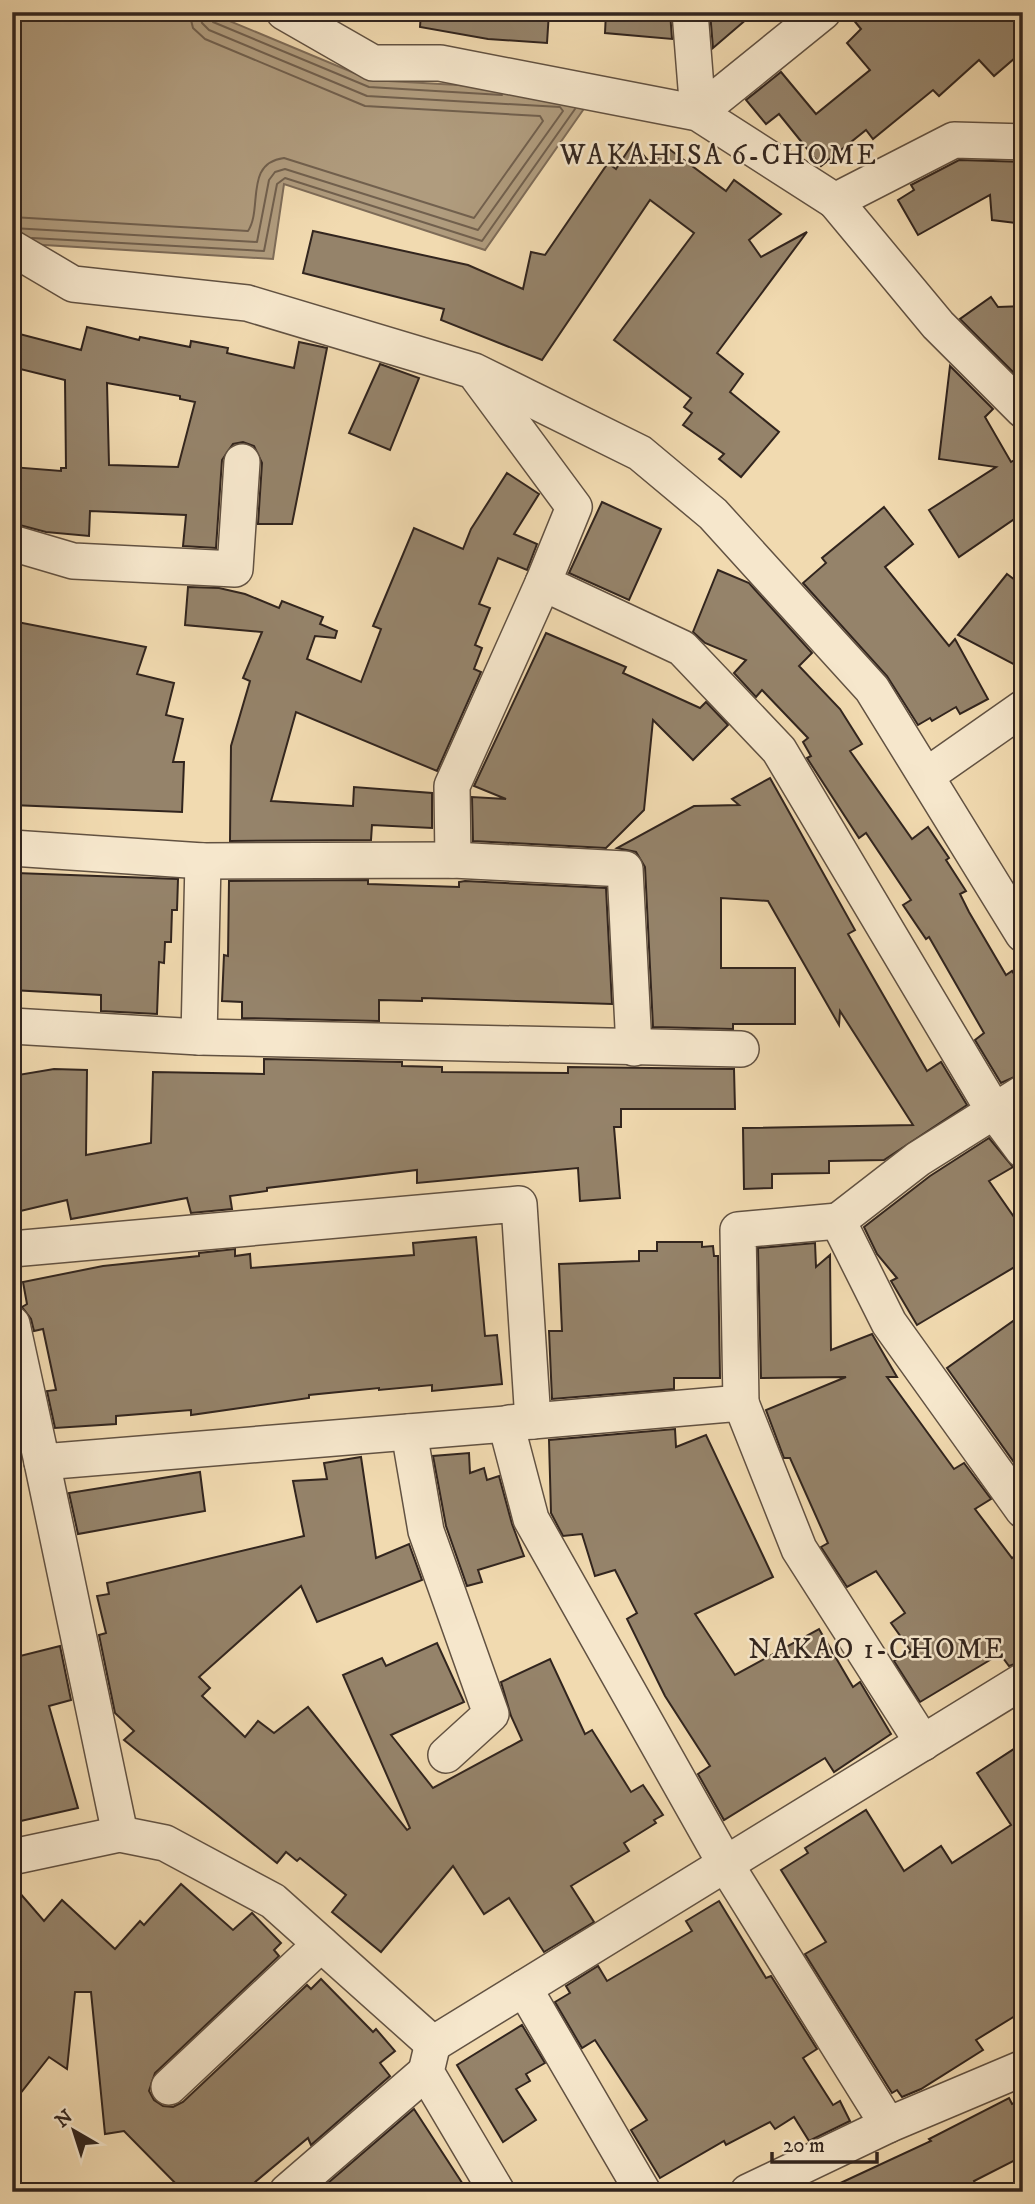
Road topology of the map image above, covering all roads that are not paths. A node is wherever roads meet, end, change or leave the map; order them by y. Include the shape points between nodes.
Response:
1 (284, 12) edge
2 (690, 12) edge
3 (823, 12) edge
4 (698, 113) junction
5 (1023, 142) edge
6 (835, 201) junction
7 (12, 248) edge
8 (474, 371) junction
9 (1023, 410) edge
10 (242, 463) dead end
11 (12, 544) edge
12 (543, 583) junction
13 (1023, 708) edge
14 (926, 776) junction
15 (12, 848) edge
16 (453, 860) junction
17 (202, 861) junction
18 (1018, 913) edge
19 (12, 1026) edge
20 (199, 1037) junction
21 (634, 1048) junction
22 (741, 1049) dead end
23 (1023, 1093) edge
24 (993, 1111) junction
25 (1023, 1150) edge
26 (838, 1221) junction
27 (12, 1249) edge
28 (12, 1324) edge
29 (741, 1403) junction
30 (519, 1422) junction
31 (409, 1432) junction
32 (42, 1462) junction
33 (1023, 1510) edge
34 (1023, 1681) edge
35 (923, 1743) junction
36 (446, 1755) dead end
37 (120, 1834) junction
38 (12, 1857) edge
39 (726, 1865) junction
40 (321, 1944) junction
41 (524, 1988) junction
42 (429, 2058) junction
43 (1023, 2068) edge
44 (169, 2087) dead end
45 (888, 2124) junction
46 (764, 2189) edge
47 (287, 2192) edge
48 (498, 2192) edge
49 (643, 2192) edge

1 - 4 street via 373,63 440,62
2 - 4 street
3 - 4 street
4 - 6 street
5 - 6 street via 954,140
6 - 9 street via 938,325
7 - 8 street via 72,284 247,303
8 - 12 street via 574,507
8 - 14 street via 640,453 713,514 872,689
10 - 11 street via 235,569 73,561
12 - 16 street via 452,786
12 - 24 street via 682,648 779,750
13 - 14 street
14 - 18 street
15 - 17 street
16 - 17 street
16 - 21 street via 625,869
17 - 20 street
19 - 20 street
20 - 21 street
21 - 22 street
23 - 24 street
24 - 25 street
24 - 26 street via 918,1159
26 - 29 street via 738,1230
26 - 33 street via 889,1323
27 - 30 street via 519,1204
28 - 32 street
29 - 30 street
29 - 35 street via 799,1549
30 - 31 street
30 - 39 street via 531,1519
31 - 32 street
31 - 36 street via 426,1531 491,1714
32 - 37 street
34 - 35 street
35 - 39 street
37 - 38 street
37 - 40 street via 165,1843 273,1901
39 - 41 street
39 - 45 street
40 - 42 street
40 - 44 street
41 - 42 street
41 - 49 street
42 - 47 street
42 - 48 street
43 - 45 street
45 - 46 street

